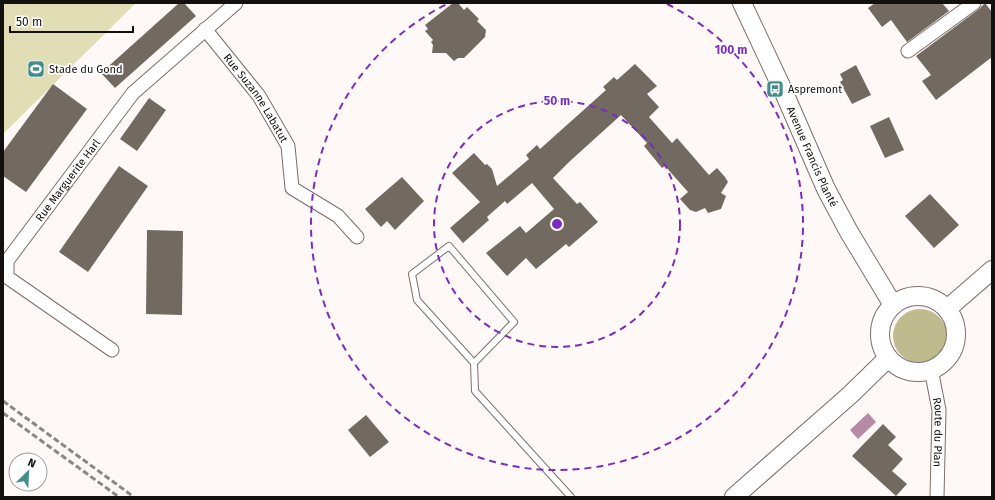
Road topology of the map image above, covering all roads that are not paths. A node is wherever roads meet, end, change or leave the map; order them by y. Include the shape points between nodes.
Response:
1 (236, 3) edge
2 (742, 3) edge
3 (974, 3) edge
4 (205, 29) junction
5 (908, 51) dead end
6 (357, 237) dead end
7 (992, 270) edge
8 (893, 305) junction
9 (947, 309) junction
10 (112, 350) dead end
11 (888, 358) junction
12 (474, 363) junction
13 (931, 369) junction
14 (571, 497) edge
15 (734, 497) edge
16 (937, 497) edge

1 - 4 street, Rue Marguerite Harl
2 - 8 main road, Avenue Francis Planté via 826,189
3 - 5 street
4 - 6 street, Rue Suzanne Labatut via 259,96 288,146 292,188 338,216
4 - 10 street, Rue Marguerite Harl via 133,94 7,261 7,277
7 - 9 main road
8 - 9 main road via 903,298 915,296 938,301
8 - 11 main road via 885,314 881,325 882,348
9 - 13 main road via 955,328 953,348 948,357
11 - 13 main road via 897,366 908,370
11 - 15 main road via 850,395
12 - 12 lane via 514,322 449,246 412,274 417,300
12 - 14 lane via 475,391
13 - 16 street, Route du Plan via 939,410

